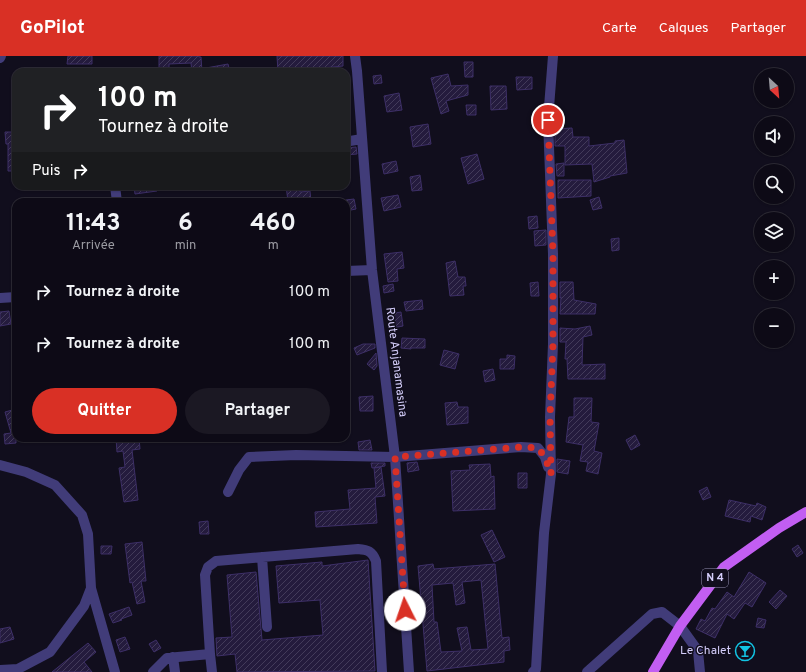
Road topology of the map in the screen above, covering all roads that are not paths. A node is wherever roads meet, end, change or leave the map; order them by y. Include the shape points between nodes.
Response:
1 (355, 56) edge
2 (553, 56) edge
3 (362, 139) junction
4 (350, 141) edge
5 (372, 270) junction
6 (350, 272) edge
7 (12, 297) edge
8 (0, 298) edge
9 (395, 457) junction
10 (0, 465) edge
11 (551, 474) junction
12 (228, 492) dead end
13 (806, 512) edge
14 (262, 557) junction
15 (91, 588) junction
16 (680, 626) junction
17 (267, 627) dead end
18 (50, 652) junction
19 (210, 654) junction
20 (173, 657) junction
21 (0, 670) edge
22 (112, 670) edge
23 (28, 672) edge
24 (153, 672) edge
25 (175, 672) edge
26 (212, 672) edge
27 (382, 672) edge
28 (409, 672) edge
29 (533, 672) edge
30 (586, 672) edge
31 (653, 672) edge
32 (700, 672) edge

1 - 3 street, Route Anjanamasina
2 - 11 street via 548,120 553,254
3 - 4 street
3 - 5 street, Route Anjanamasina
5 - 6 street
5 - 9 street, Route Anjanamasina
7 - 8 street
9 - 11 street via 521,447 538,448 545,457
9 - 12 street via 249,456
9 - 28 street, Route Anjanamasina
10 - 15 street via 26,472 55,485 82,515 88,534
11 - 29 street via 536,669
13 - 16 main road, N 4 via 724,567
14 - 17 street
14 - 19 street via 216,561 208,567 205,575
14 - 27 street via 358,549 373,553 376,561
15 - 18 street via 84,606
15 - 22 street
16 - 30 street via 662,612 652,614
16 - 31 main road, N 4
16 - 32 street via 698,651
18 - 21 street via 18,669
18 - 23 street
19 - 20 street
19 - 26 street
20 - 24 street via 167,658
20 - 25 street

